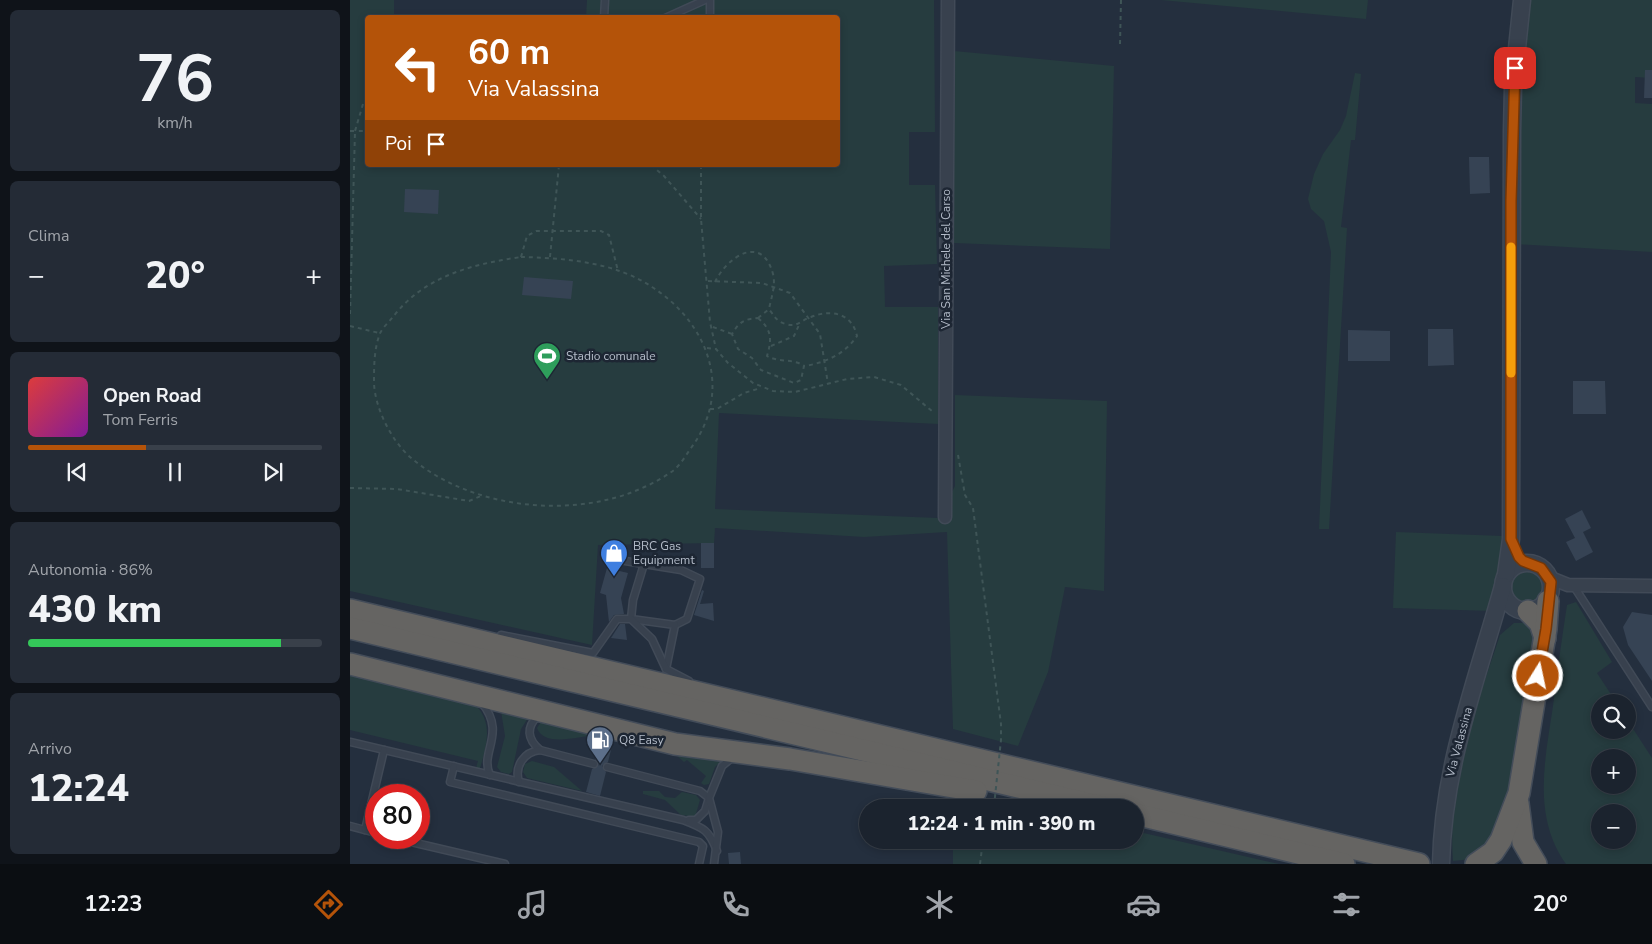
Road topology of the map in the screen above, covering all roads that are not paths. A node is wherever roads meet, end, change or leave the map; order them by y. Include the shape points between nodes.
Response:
1 (605, 0) edge
2 (705, 0) edge
3 (710, 0) edge
4 (948, 0) edge
5 (1522, 0) edge
6 (604, 15) edge
7 (672, 15) edge
8 (710, 15) edge
9 (945, 517) dead end
10 (1511, 539) junction
11 (613, 559) dead end
12 (1527, 563) junction
13 (644, 564) junction
14 (1548, 577) junction
15 (1504, 580) junction
16 (1570, 584) junction
17 (1652, 586) edge
18 (1549, 599) junction
19 (350, 610) edge
20 (1523, 610) junction
21 (631, 619) junction
22 (1493, 622) junction
23 (675, 625) junction
24 (350, 628) edge
25 (1545, 638) junction
26 (473, 639) junction
27 (350, 664) edge
28 (666, 669) junction
29 (694, 682) dead end
30 (466, 692) junction
31 (1652, 707) edge
32 (554, 712) junction
33 (350, 742) edge
34 (384, 750) junction
35 (540, 750) junction
36 (740, 752) junction
37 (594, 764) dead end
38 (454, 766) junction
39 (607, 767) dead end
40 (490, 775) junction
41 (519, 782) junction
42 (376, 784) edge
43 (1518, 793) junction
44 (709, 798) junction
45 (1017, 799) edge
46 (1068, 799) edge
47 (1144, 816) edge
48 (683, 820) junction
49 (1144, 826) edge
50 (352, 828) edge
51 (365, 830) edge
52 (1223, 835) junction
53 (430, 846) edge
54 (717, 851) junction
55 (1441, 857) edge
56 (505, 864) edge
57 (699, 864) edge
58 (714, 864) edge
59 (1344, 864) edge
60 (1419, 864) edge
61 (1476, 864) edge
62 (1536, 864) edge

1 - 6 lane
2 - 7 lane
3 - 8 lane
4 - 9 street, Via San Michele del Carso
5 - 10 street, Via Valassina via 1512,131
10 - 12 street via 1516,553
10 - 15 street, Via Valassina
11 - 13 lane
12 - 14 street via 1541,568
12 - 15 street via 1517,564
13 - 21 lane
13 - 23 lane via 680,570 700,579 687,619
14 - 16 street
14 - 18 street via 1551,587
15 - 20 street via 1506,598
15 - 22 street, Via Valassina
16 - 17 street
16 - 18 street
16 - 31 lane
18 - 20 street via 1538,608
18 - 25 highway
19 - 26 highway
20 - 22 street via 1506,611
20 - 25 highway via 1540,623
21 - 23 lane
21 - 26 lane via 617,618 593,653 499,635
21 - 28 lane via 652,639
22 - 55 street, Via Valassina via 1453,759 1444,810
23 - 28 lane
24 - 46 highway
25 - 43 highway
26 - 60 highway via 714,691
27 - 30 highway
28 - 29 lane
30 - 32 highway
30 - 40 lane via 481,701 490,712 494,726 488,762
32 - 35 lane via 538,716 531,723 531,740
32 - 36 highway via 675,744
33 - 34 lane
34 - 38 lane
34 - 42 lane
35 - 37 lane
35 - 41 lane via 523,758 517,775
36 - 44 lane via 722,766
36 - 45 highway
38 - 40 lane
38 - 57 lane via 450,782 699,842 703,846
39 - 44 lane via 700,791
40 - 41 lane
41 - 48 lane
43 - 61 highway via 1501,840 1493,852
43 - 62 highway via 1523,842
44 - 48 lane via 705,811 696,820
44 - 54 lane via 718,832
47 - 52 highway
48 - 54 lane via 703,827 712,837
49 - 52 highway via 1202,840
50 - 51 lane
52 - 59 highway
53 - 56 lane
54 - 58 lane

